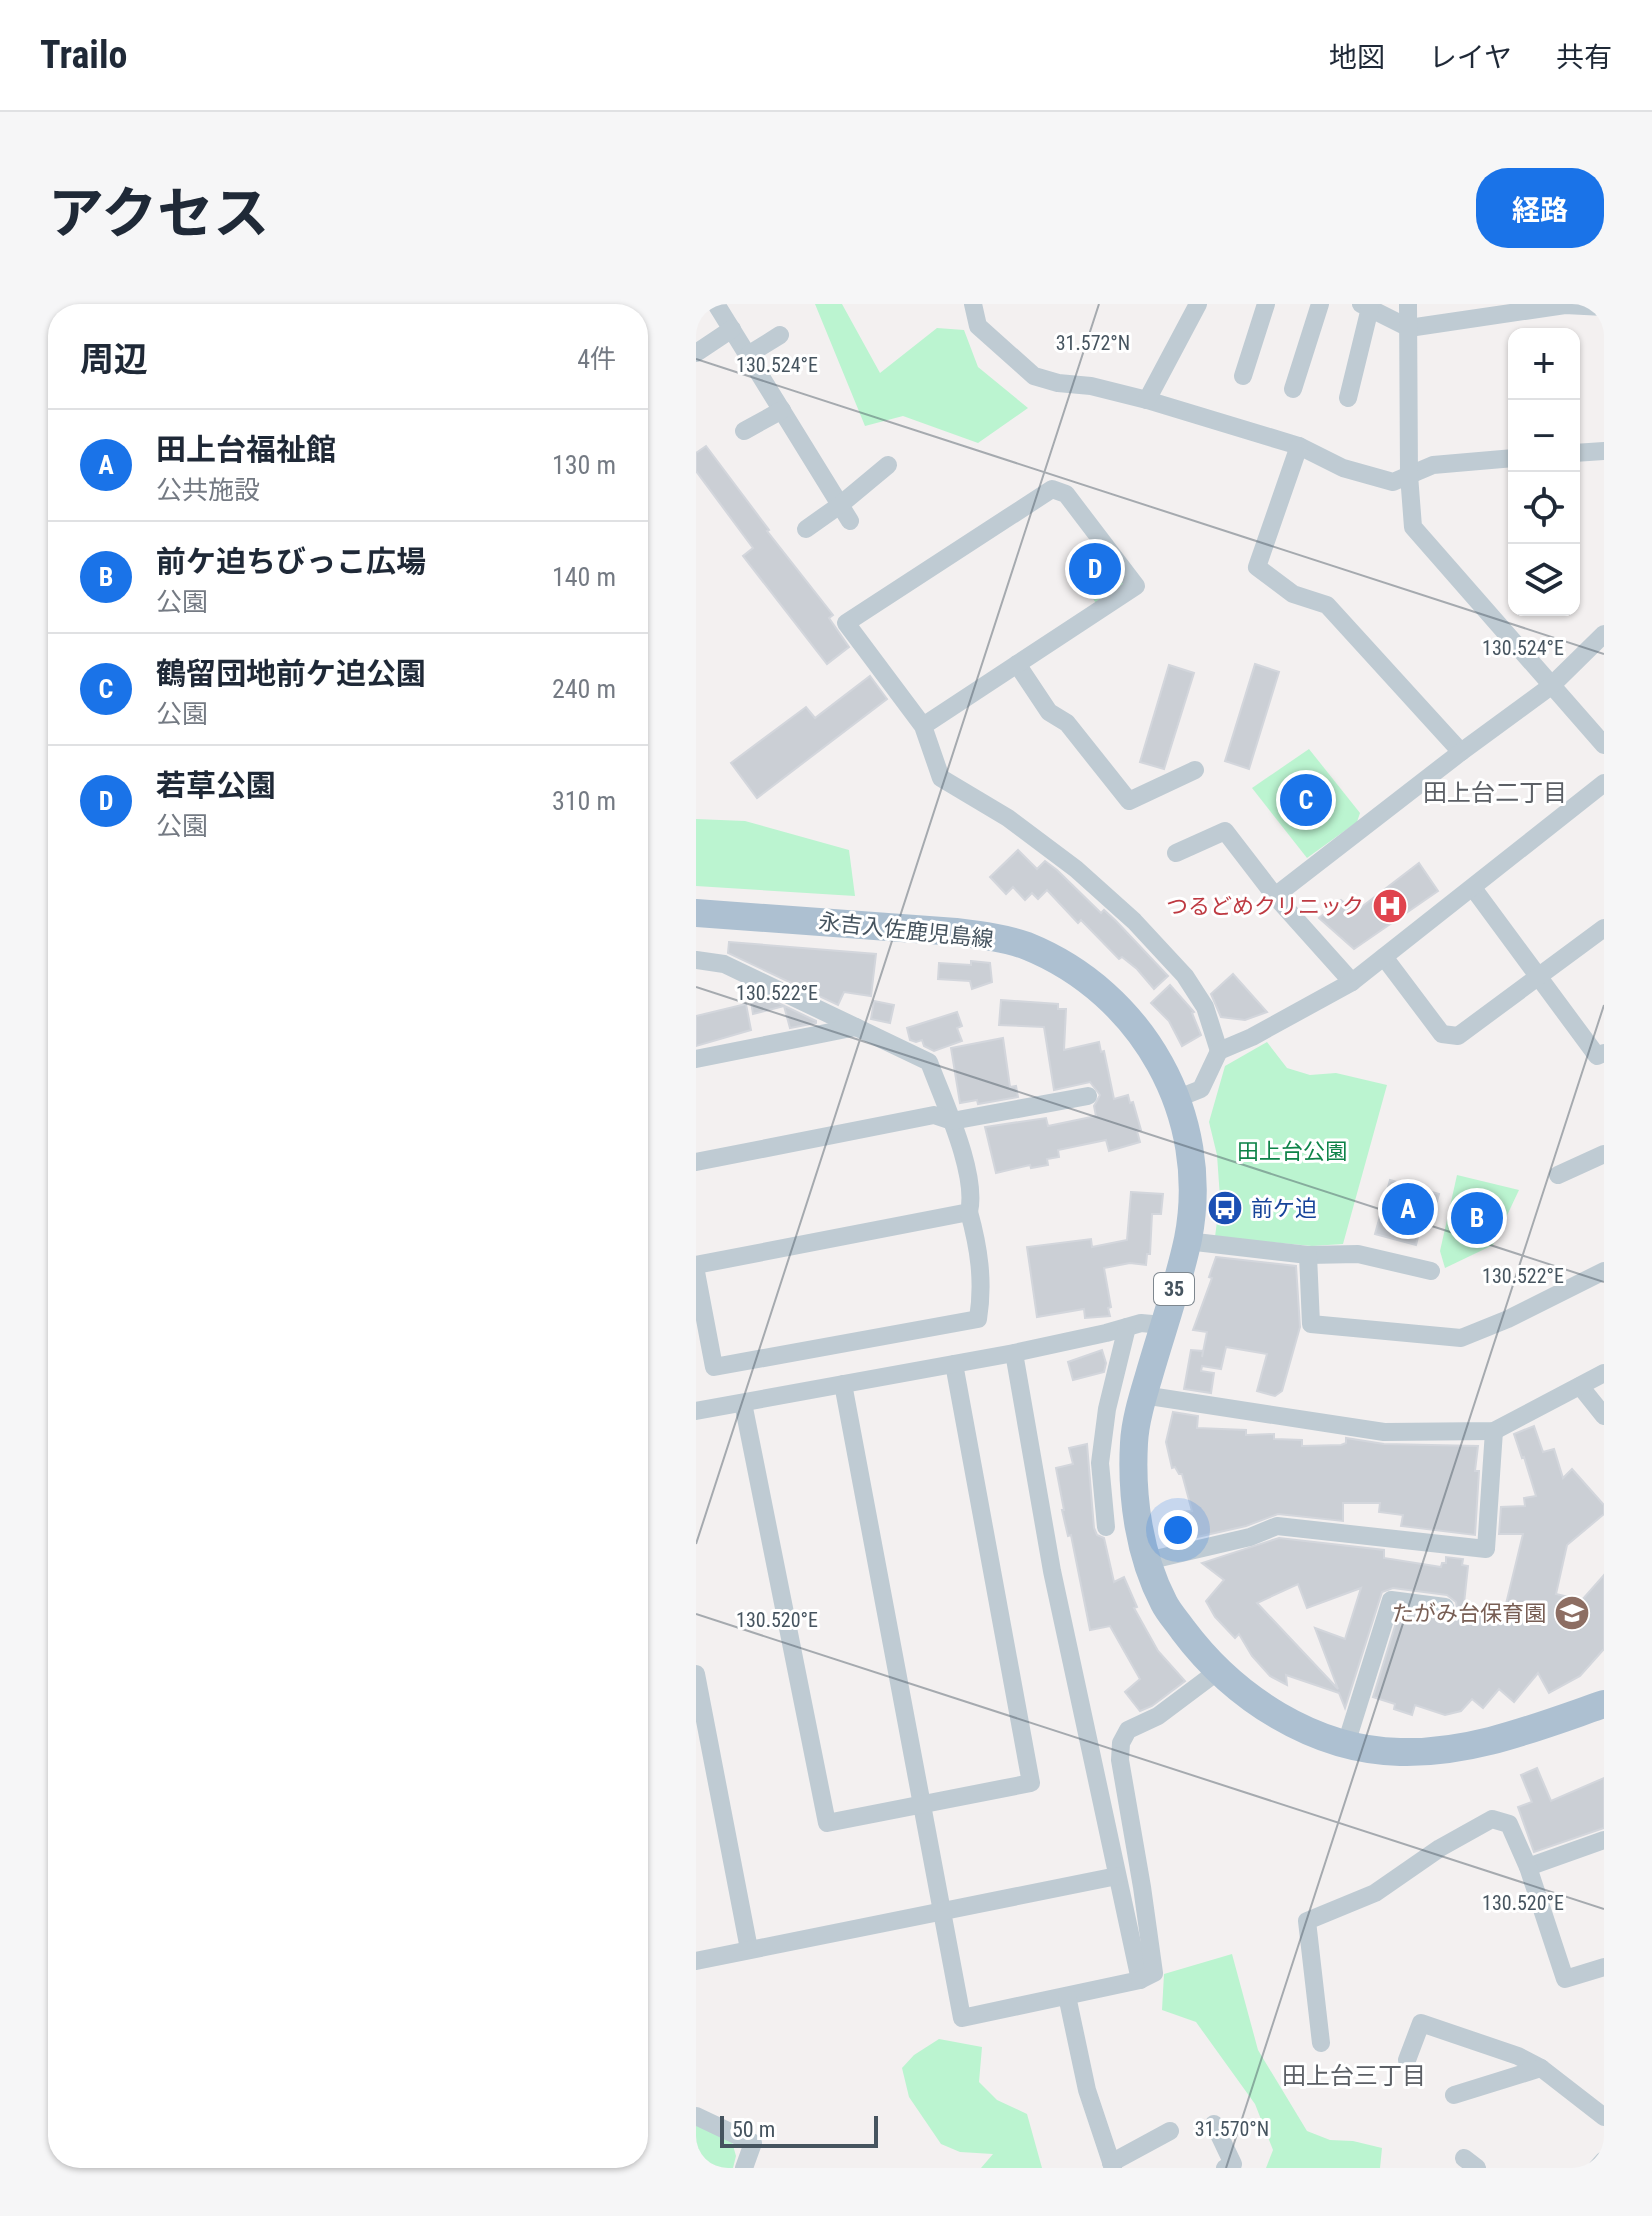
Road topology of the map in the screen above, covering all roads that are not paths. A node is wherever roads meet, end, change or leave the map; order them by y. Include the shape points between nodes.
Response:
1 (716, 304) edge
2 (973, 304) edge
3 (1198, 304) edge
4 (1266, 304) edge
5 (1320, 304) edge
6 (1408, 304) edge
7 (1366, 306) edge
8 (1604, 307) edge
9 (1516, 308) edge
10 (1409, 328) junction
11 (732, 329) junction
12 (780, 335) dead end
13 (696, 353) edge
14 (748, 355) junction
15 (1243, 376) dead end
16 (1293, 389) dead end
17 (1348, 398) dead end
18 (1147, 400) junction
19 (782, 410) junction
20 (744, 431) dead end
21 (1299, 446) junction
22 (1604, 451) edge
23 (1580, 453) edge
24 (1508, 459) edge
25 (888, 465) dead end
26 (1409, 475) junction
27 (845, 513) junction
28 (806, 529) dead end
29 (1604, 634) edge
30 (1017, 664) junction
31 (1551, 686) junction
32 (923, 726) junction
33 (1604, 745) edge
34 (1461, 752) junction
35 (1195, 770) dead end
36 (1604, 783) edge
37 (1176, 853) dead end
38 (1473, 888) junction
39 (1275, 896) junction
40 (696, 913) edge
41 (1604, 928) edge
42 (1384, 957) junction
43 (696, 960) edge
44 (1538, 975) junction
45 (1352, 982) junction
46 (856, 1027) junction
47 (1219, 1051) junction
48 (1604, 1053) edge
49 (696, 1059) edge
50 (1088, 1096) dead end
51 (1176, 1099) junction
52 (952, 1121) junction
53 (1604, 1154) edge
54 (696, 1162) edge
55 (1558, 1175) dead end
56 (969, 1212) junction
57 (1187, 1241) junction
58 (1308, 1255) junction
59 (696, 1265) edge
60 (1431, 1271) dead end
61 (1604, 1271) edge
62 (696, 1272) edge
63 (1163, 1325) junction
64 (1127, 1327) junction
65 (1014, 1353) junction
66 (954, 1364) junction
67 (1604, 1373) edge
68 (843, 1384) junction
69 (1580, 1386) junction
70 (1143, 1395) junction
71 (743, 1403) junction
72 (696, 1411) edge
73 (1604, 1416) edge
74 (1494, 1431) junction
75 (1106, 1527) dead end
76 (1147, 1561) junction
77 (1445, 1607) dead end
78 (1218, 1671) junction
79 (696, 1674) edge
80 (1604, 1704) edge
81 (1346, 1744) junction
82 (924, 1806) junction
83 (1604, 1840) edge
84 (1528, 1867) junction
85 (1117, 1876) junction
86 (943, 1910) junction
87 (749, 1949) junction
88 (696, 1961) edge
89 (1604, 1967) edge
90 (1140, 1980) junction
91 (1067, 1996) junction
92 (1321, 2043) dead end
93 (1407, 2060) dead end
94 (1541, 2068) junction
95 (1454, 2095) dead end
96 (696, 2116) edge
97 (1604, 2117) edge
98 (1214, 2124) dead end
99 (1170, 2131) dead end
100 (1604, 2160) edge
101 (1112, 2166) edge
102 (744, 2168) edge
103 (1225, 2168) edge
104 (1597, 2168) edge

1 - 11 street
2 - 18 street via 978,326 1034,376
3 - 18 street
4 - 15 street
5 - 16 street
6 - 10 street
7 - 10 street
7 - 17 street
8 - 9 street
9 - 10 street
10 - 26 street
11 - 13 street
11 - 14 street
12 - 14 street
14 - 19 street
18 - 21 street
19 - 20 street
19 - 27 street
21 - 26 street via 1343,468 1393,482
21 - 34 street via 1257,567 1293,594 1327,605
22 - 23 street
24 - 26 street via 1433,465
25 - 27 street
26 - 31 street via 1413,527
27 - 28 street
29 - 31 street
30 - 32 street
30 - 32 street via 1136,586 1066,494 1052,489 846,623
30 - 35 street via 1049,712 1067,723 1129,801
31 - 33 street
31 - 34 street
32 - 47 street via 941,778 1008,818 1076,869 1185,976 1205,1007
34 - 39 street
36 - 38 street
37 - 39 street via 1225,831
38 - 42 street
38 - 44 street
39 - 45 street
40 - 51 main road, 永吉入佐鹿児島線 / 35 via 956,932 1025,946 1107,994 1145,1037
41 - 44 street
42 - 44 street via 1442,1034 1458,1036
42 - 45 street
43 - 46 street via 724,964
44 - 48 street via 1597,1056
45 - 47 street
46 - 49 street
46 - 52 street via 929,1062
47 - 51 street via 1201,1089
50 - 52 street
51 - 57 main road, 永吉入佐鹿児島線 / 35 via 1192,1165
52 - 54 street via 934,1115
52 - 56 street via 972,1198
53 - 55 street
56 - 59 street
56 - 62 street via 979,1248 978,1319 714,1367
57 - 58 street
57 - 63 main road, 永吉入佐鹿児島線 / 35
58 - 60 street via 1358,1254
58 - 61 street via 1311,1324 1461,1338
63 - 64 street
63 - 70 main road, 永吉入佐鹿児島線 / 35
64 - 65 street
64 - 75 street via 1100,1463
65 - 66 street
65 - 85 street via 1052,1571
66 - 68 street
66 - 82 street via 1031,1783
67 - 69 street
68 - 71 street
68 - 82 street
69 - 73 street
69 - 74 street
70 - 74 street via 1384,1432
70 - 76 main road, 永吉入佐鹿児島線 / 35 via 1133,1481
71 - 72 street
71 - 82 street via 827,1823
74 - 76 street via 1486,1549 1277,1526
76 - 78 main road, 永吉入佐鹿児島線 / 35 via 1165,1605
77 - 81 street via 1391,1600
78 - 81 main road, 永吉入佐鹿児島線 / 35 via 1277,1716
78 - 90 street via 1158,1716 1128,1730 1121,1743 1154,1973
79 - 87 street
80 - 81 main road, 永吉入佐鹿児島線 / 35 via 1484,1744 1447,1750 1374,1751
82 - 86 street
83 - 84 street
84 - 89 street via 1565,1979
84 - 92 street via 1509,1824 1492,1819 1375,1893 1307,1921
85 - 86 street
85 - 90 street
86 - 87 street
86 - 91 street via 962,2018
87 - 88 street
90 - 91 street
91 - 101 street via 1087,2090
93 - 94 street via 1421,2023
94 - 95 street
94 - 97 street
96 - 102 street via 753,2143
98 - 103 street via 1233,2164
99 - 101 street
100 - 104 street

